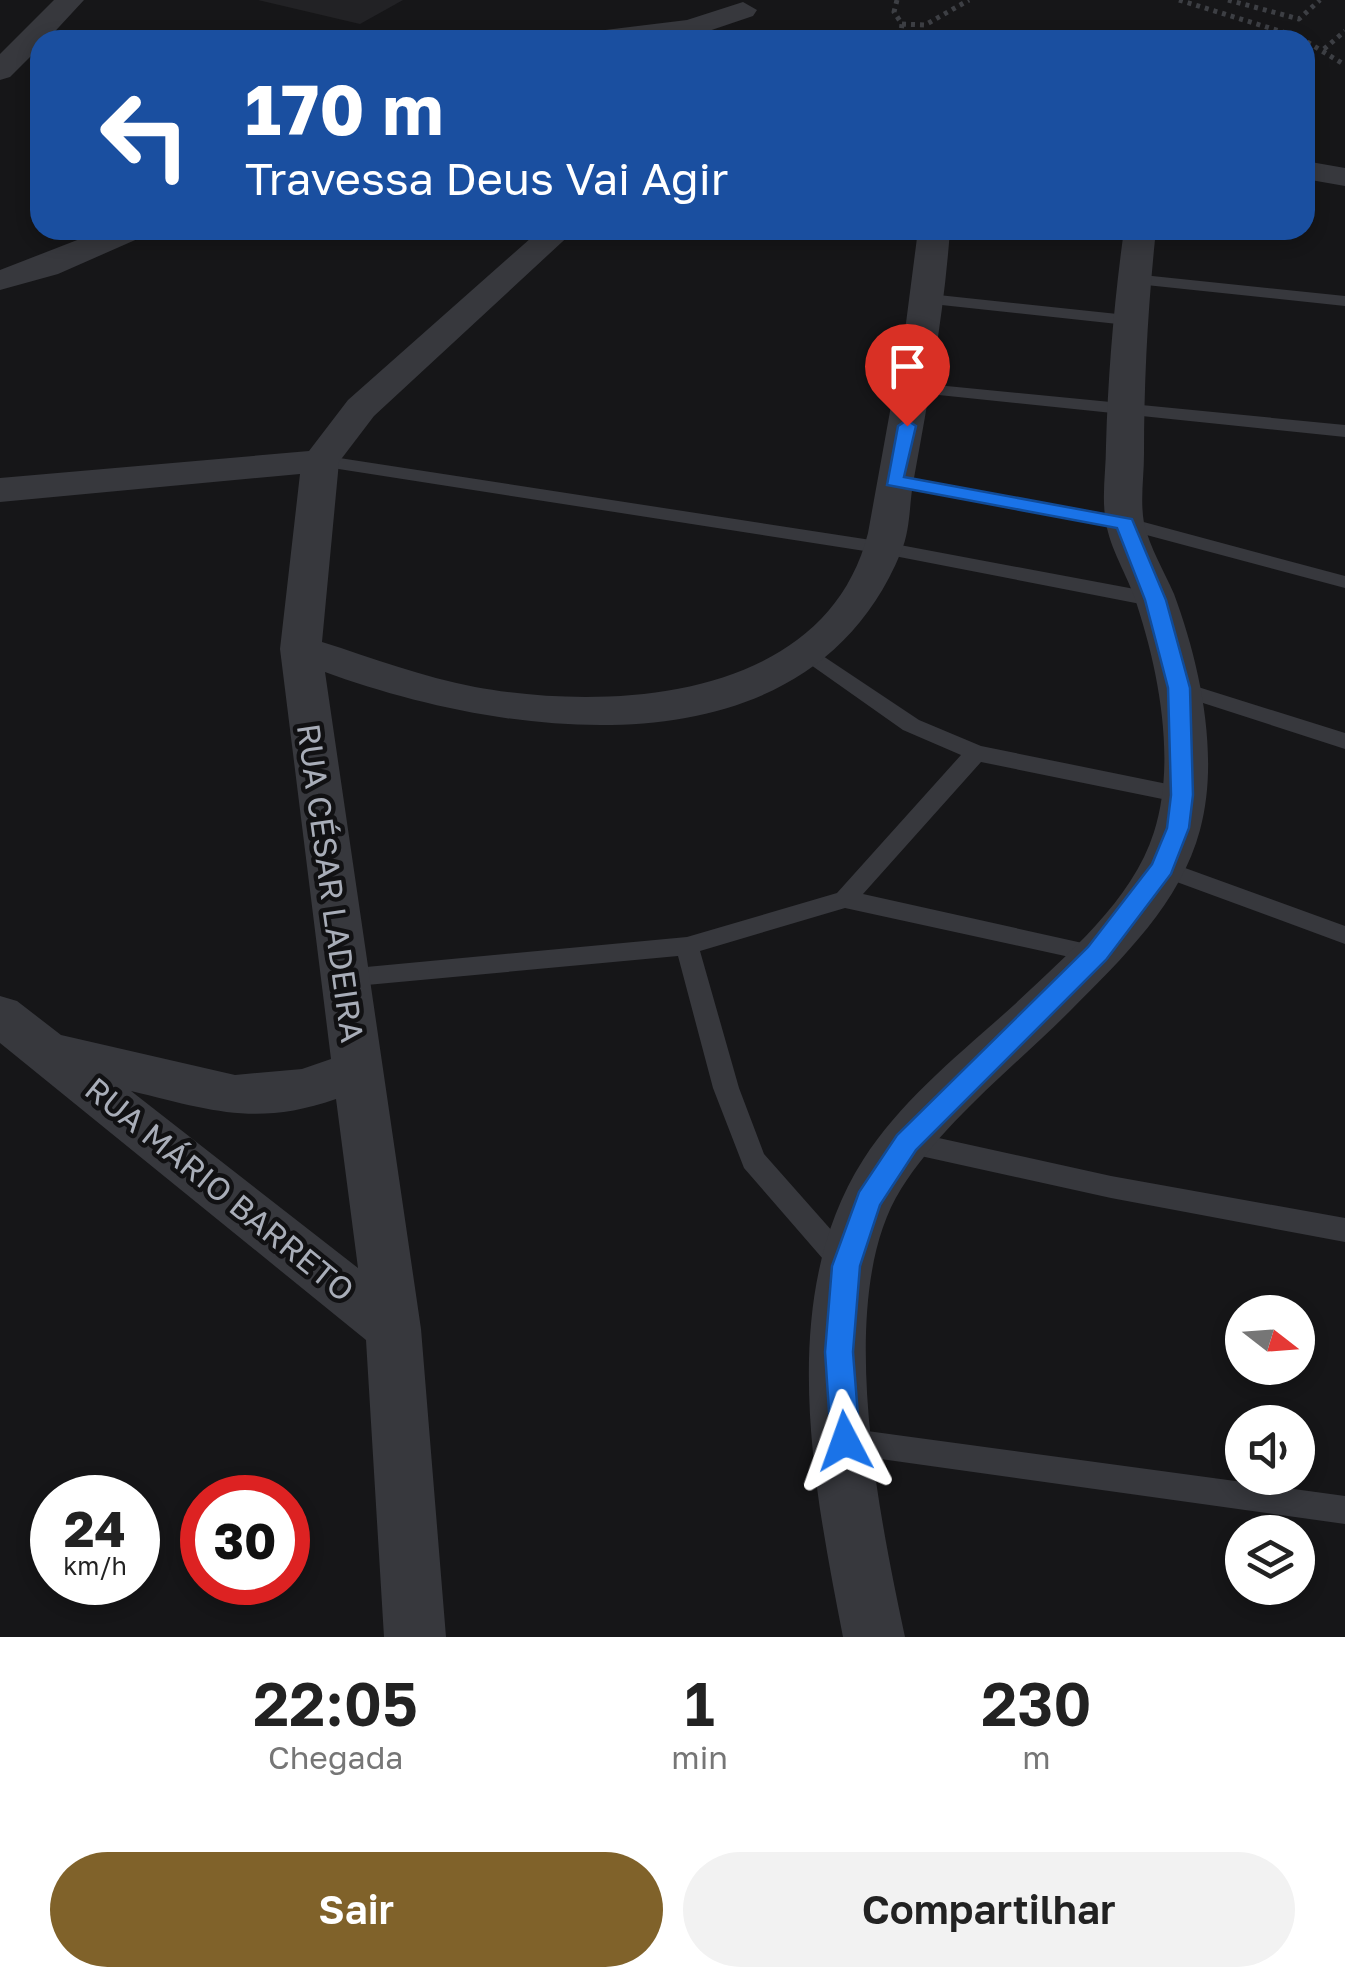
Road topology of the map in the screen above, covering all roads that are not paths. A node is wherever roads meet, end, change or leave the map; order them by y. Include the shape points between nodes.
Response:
1 (70, 0) edge
2 (696, 3) edge
3 (755, 5) edge
4 (40, 30) edge
5 (675, 30) edge
6 (30, 41) edge
7 (0, 71) edge
8 (1315, 172) edge
9 (1345, 176) edge
10 (107, 240) edge
11 (548, 240) edge
12 (933, 240) edge
13 (1137, 240) edge
14 (0, 280) edge
15 (929, 299) junction
16 (1130, 300) junction
17 (1345, 301) edge
18 (916, 388) junction
19 (1125, 410) junction
20 (1345, 432) edge
21 (320, 461) junction
22 (894, 481) junction
23 (0, 490) edge
24 (1125, 523) junction
25 (884, 548) junction
26 (1345, 582) edge
27 (1156, 600) junction
28 (301, 650) junction
29 (808, 653) junction
30 (1179, 688) junction
31 (1345, 741) edge
32 (976, 753) junction
33 (1182, 795) junction
34 (1162, 868) junction
35 (845, 899) junction
36 (1345, 935) edge
37 (687, 946) junction
38 (1097, 954) junction
39 (345, 978) junction
40 (0, 1015) edge
41 (48, 1049) junction
42 (356, 1071) junction
43 (906, 1142) junction
44 (1345, 1230) edge
45 (846, 1266) junction
46 (393, 1329) junction
47 (845, 1441) junction
48 (1345, 1510) edge
49 (415, 1637) edge
50 (874, 1637) edge

1 - 4 street
2 - 3 street
3 - 5 street
6 - 7 street
8 - 9 street
10 - 14 street
11 - 21 street via 361,408
12 - 15 street
13 - 16 street
15 - 16 lane
15 - 18 street
16 - 17 lane
16 - 19 street
18 - 19 lane
18 - 22 street
19 - 20 lane
19 - 24 street
21 - 23 street
21 - 25 lane
21 - 28 street, RUA CÉSAR LADEIRA
22 - 24 lane
22 - 25 street
24 - 26 lane
24 - 27 street
25 - 27 lane
25 - 29 street via 857,598
27 - 30 street
28 - 29 street via 430,692 586,710 680,704 736,688
28 - 39 street, RUA CÉSAR LADEIRA
29 - 32 lane via 911,725
30 - 31 lane
30 - 33 street
32 - 33 lane
32 - 35 lane
33 - 34 street
34 - 36 lane
34 - 38 street
35 - 37 lane
35 - 38 lane
37 - 39 lane
37 - 45 lane via 752,1160
38 - 43 street
39 - 42 street, RUA CÉSAR LADEIRA
40 - 41 street, RUA MÁRIO BARRETO
41 - 42 street, RUA MÁRIO BARRETO via 234,1096 302,1090
41 - 46 street, RUA MÁRIO BARRETO
42 - 46 street, RUA CÉSAR LADEIRA
43 - 44 lane
43 - 45 street via 868,1200
45 - 47 street via 839,1352
46 - 49 street, RUA CÉSAR LADEIRA
47 - 48 lane
47 - 50 street via 851,1528

